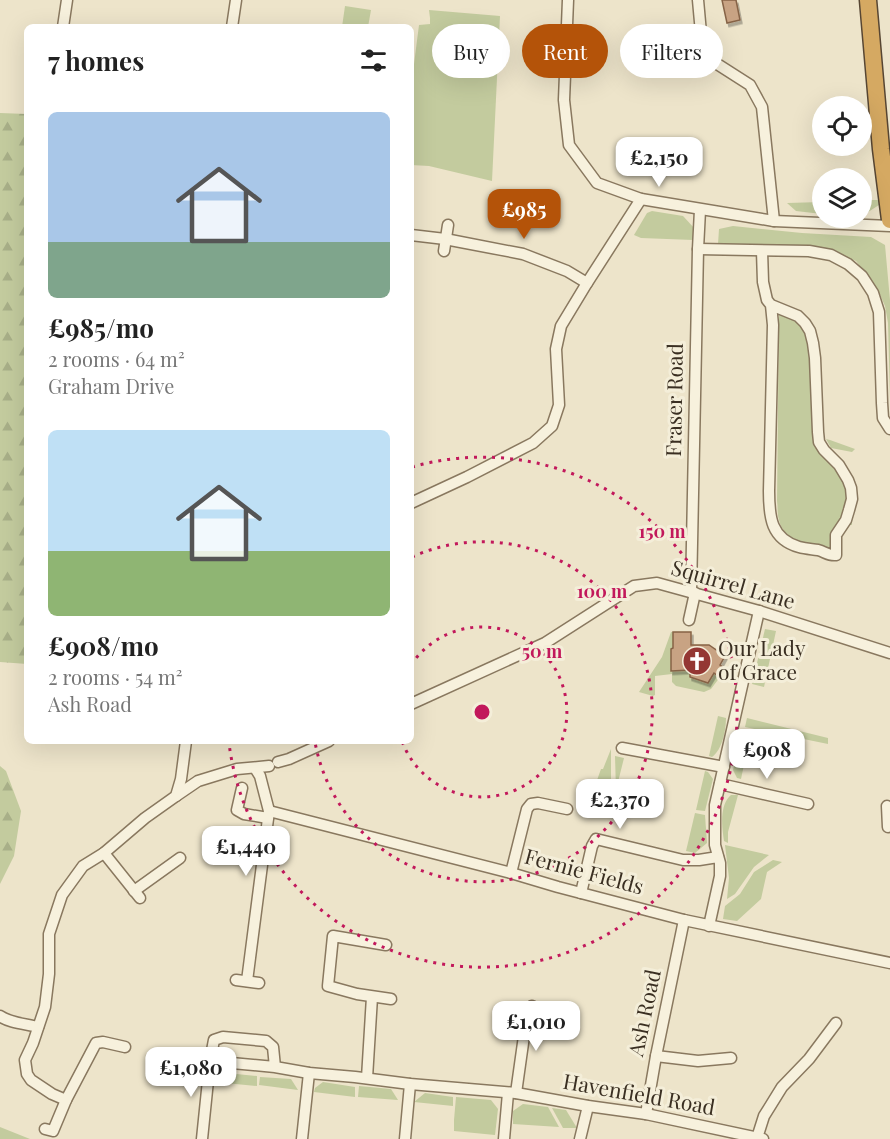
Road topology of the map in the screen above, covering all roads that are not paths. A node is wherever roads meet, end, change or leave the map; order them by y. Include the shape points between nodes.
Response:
1 (67, 0) edge
2 (236, 0) edge
3 (568, 0) edge
4 (698, 0) edge
5 (868, 0) edge
6 (63, 24) edge
7 (232, 24) edge
8 (641, 199) junction
9 (700, 210) junction
10 (890, 220) edge
11 (774, 221) junction
12 (448, 225) dead end
13 (890, 226) edge
14 (414, 235) edge
15 (445, 239) junction
16 (698, 249) junction
17 (444, 251) dead end
18 (762, 251) junction
19 (587, 283) junction
20 (771, 305) junction
21 (890, 429) edge
22 (414, 502) edge
23 (693, 592) junction
24 (759, 611) junction
25 (689, 620) dead end
26 (890, 653) edge
27 (414, 703) edge
28 (186, 744) edge
29 (322, 744) edge
30 (622, 748) dead end
31 (724, 767) junction
32 (255, 768) junction
33 (720, 784) junction
34 (242, 788) dead end
35 (176, 796) junction
36 (808, 804) dead end
37 (567, 809) dead end
38 (268, 814) junction
39 (104, 853) junction
40 (718, 857) junction
41 (180, 858) dead end
42 (511, 873) junction
43 (581, 893) junction
44 (684, 920) junction
45 (709, 926) junction
46 (386, 945) dead end
47 (890, 963) edge
48 (260, 983) dead end
49 (372, 997) junction
50 (391, 999) dead end
51 (532, 1006) dead end
52 (0, 1016) edge
53 (836, 1023) dead end
54 (38, 1027) junction
55 (125, 1047) dead end
56 (170, 1056) dead end
57 (656, 1056) junction
58 (731, 1058) dead end
59 (210, 1061) junction
60 (275, 1067) junction
61 (309, 1073) junction
62 (367, 1078) junction
63 (410, 1084) junction
64 (512, 1093) junction
65 (66, 1100) junction
66 (588, 1106) junction
67 (646, 1114) junction
68 (45, 1129) dead end
69 (760, 1138) edge
70 (202, 1139) edge
71 (302, 1139) edge
72 (405, 1139) edge
73 (504, 1139) edge
74 (580, 1139) edge

1 - 6 street
2 - 7 street
3 - 8 street via 564,100 569,145 597,183
4 - 11 street via 702,33 714,62 750,85 762,107
5 - 10 highway
8 - 9 street
8 - 19 street
9 - 11 street
9 - 16 street, Fraser Road
11 - 13 street
12 - 15 street
14 - 15 street
15 - 17 street
15 - 19 street via 523,254
16 - 18 street
16 - 23 street, Fraser Road
18 - 20 street via 764,291
18 - 21 street via 831,255 862,276 879,312 883,418
19 - 22 street via 561,326 556,350 559,405 552,426 533,443
20 - 20 street via 798,316 810,332 819,442 843,471 851,488 846,520 836,535 836,555 798,547 781,538 771,516
23 - 24 street, Squirrel Lane
23 - 25 street, Fraser Road
23 - 27 street, Squirrel Lane via 657,583 634,586 545,643
24 - 26 street, Squirrel Lane
24 - 31 street
28 - 35 street
29 - 32 street
30 - 31 street
31 - 33 street
32 - 35 street via 237,769 198,781
32 - 38 street
33 - 36 street
33 - 40 street via 715,805
34 - 38 street, Fernie Fields via 237,810 244,814
35 - 39 street
37 - 42 street via 531,804
38 - 42 street, Fernie Fields
38 - 48 street via 241,981
39 - 41 street via 137,894
39 - 54 street via 83,866 62,895 49,934 49,974
40 - 43 street via 683,860 596,839
40 - 45 street via 720,876
42 - 43 street, Fernie Fields
43 - 44 street, Fernie Fields
44 - 45 street, Fernie Fields
44 - 57 street, Ash Road
45 - 47 street, Fernie Fields
46 - 49 street via 333,936 328,986
49 - 50 street
49 - 62 street
51 - 64 street
52 - 54 street
53 - 69 street via 782,1087 764,1116
54 - 65 street via 25,1060 27,1074 39,1087
55 - 65 street via 96,1043
56 - 59 street, Havenfield Road
57 - 58 street via 698,1061
57 - 67 street, Ash Road
59 - 60 street, Havenfield Road
59 - 60 street via 214,1040 223,1037 266,1041 273,1047
59 - 70 street
60 - 61 street, Havenfield Road
61 - 62 street, Havenfield Road
61 - 71 street
62 - 63 street, Havenfield Road
63 - 64 street, Havenfield Road
63 - 72 street
64 - 66 street, Havenfield Road
64 - 73 street
65 - 68 street via 53,1131
66 - 67 street, Havenfield Road
66 - 74 street
67 - 69 street, Havenfield Road

